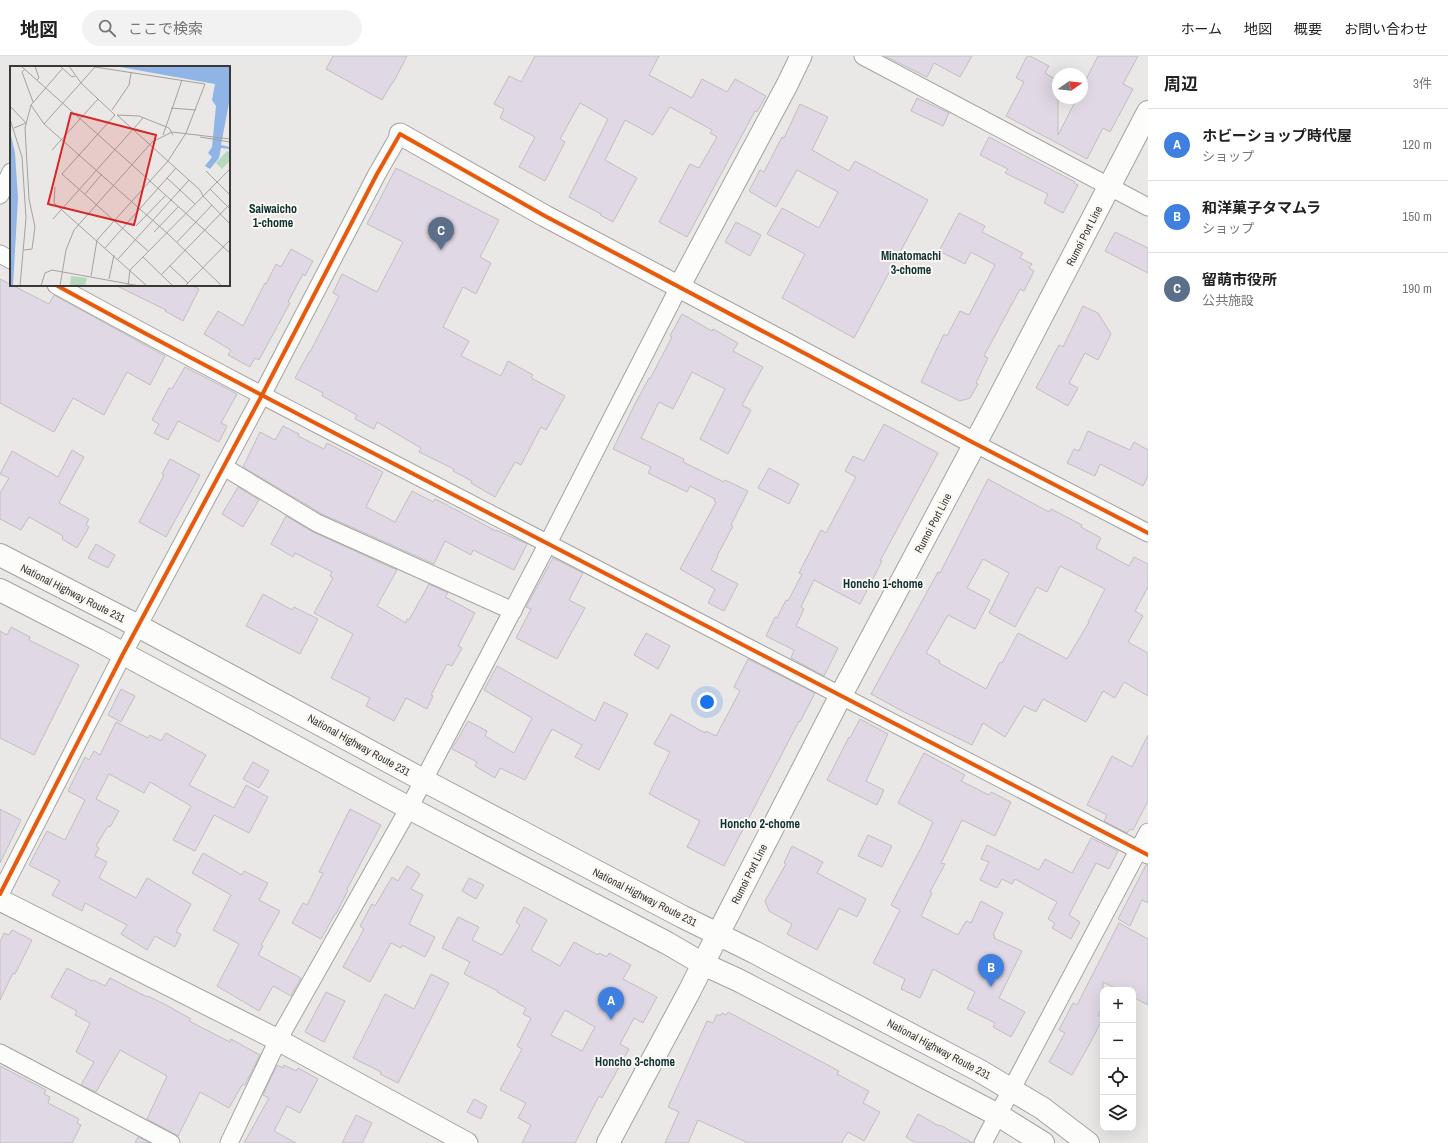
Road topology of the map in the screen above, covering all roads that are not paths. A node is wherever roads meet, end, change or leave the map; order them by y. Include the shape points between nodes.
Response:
1 (801, 56) edge
2 (863, 56) edge
3 (1148, 112) edge
4 (400, 134) joint
5 (10, 174) edge
6 (1109, 187) junction
7 (0, 195) edge
8 (1148, 208) edge
9 (0, 254) edge
10 (10, 259) edge
11 (58, 286) edge
12 (679, 287) junction
13 (262, 395) junction
14 (974, 443) junction
15 (224, 467) junction
16 (1148, 533) edge
17 (547, 545) junction
18 (0, 555) edge
19 (0, 590) edge
20 (513, 611) junction
21 (138, 626) junction
22 (123, 654) junction
23 (842, 695) junction
24 (423, 780) junction
25 (409, 808) junction
26 (1148, 832) edge
27 (1143, 852) edge
28 (0, 894) edge
29 (0, 900) edge
30 (718, 934) junction
31 (703, 964) junction
32 (278, 1040) junction
33 (0, 1053) edge
34 (1012, 1089) junction
35 (998, 1115) junction
36 (171, 1143) edge
37 (229, 1143) edge
38 (466, 1143) edge
39 (608, 1143) edge
40 (984, 1143) edge
41 (1043, 1143) edge
42 (1088, 1143) edge

1 - 12 street
2 - 6 street
3 - 6 main road, Rumoi Port Line
4 - 12 street via 545,216
4 - 13 street
5 - 7 street
6 - 8 street
6 - 14 main road, Rumoi Port Line
9 - 10 street
11 - 13 street
12 - 14 street
12 - 17 street
13 - 15 street
13 - 17 street
14 - 16 street
14 - 23 main road, Rumoi Port Line
15 - 20 street via 317,524
15 - 21 street
17 - 20 street
17 - 23 street
18 - 21 main road, National Highway Route 231
19 - 22 main road
20 - 24 street
21 - 22 street
21 - 24 main road, National Highway Route 231
22 - 25 main road
22 - 28 street
23 - 27 street
23 - 30 main road, Rumoi Port Line
24 - 25 street
24 - 30 main road, National Highway Route 231
25 - 31 main road
25 - 32 street
26 - 27 street
27 - 34 street
29 - 32 street
30 - 31 main road
30 - 34 main road, National Highway Route 231
31 - 35 main road
31 - 39 main road
32 - 37 street
32 - 38 street
33 - 36 street
34 - 35 street
34 - 42 main road, National Highway Route 231
35 - 40 street
35 - 41 main road

